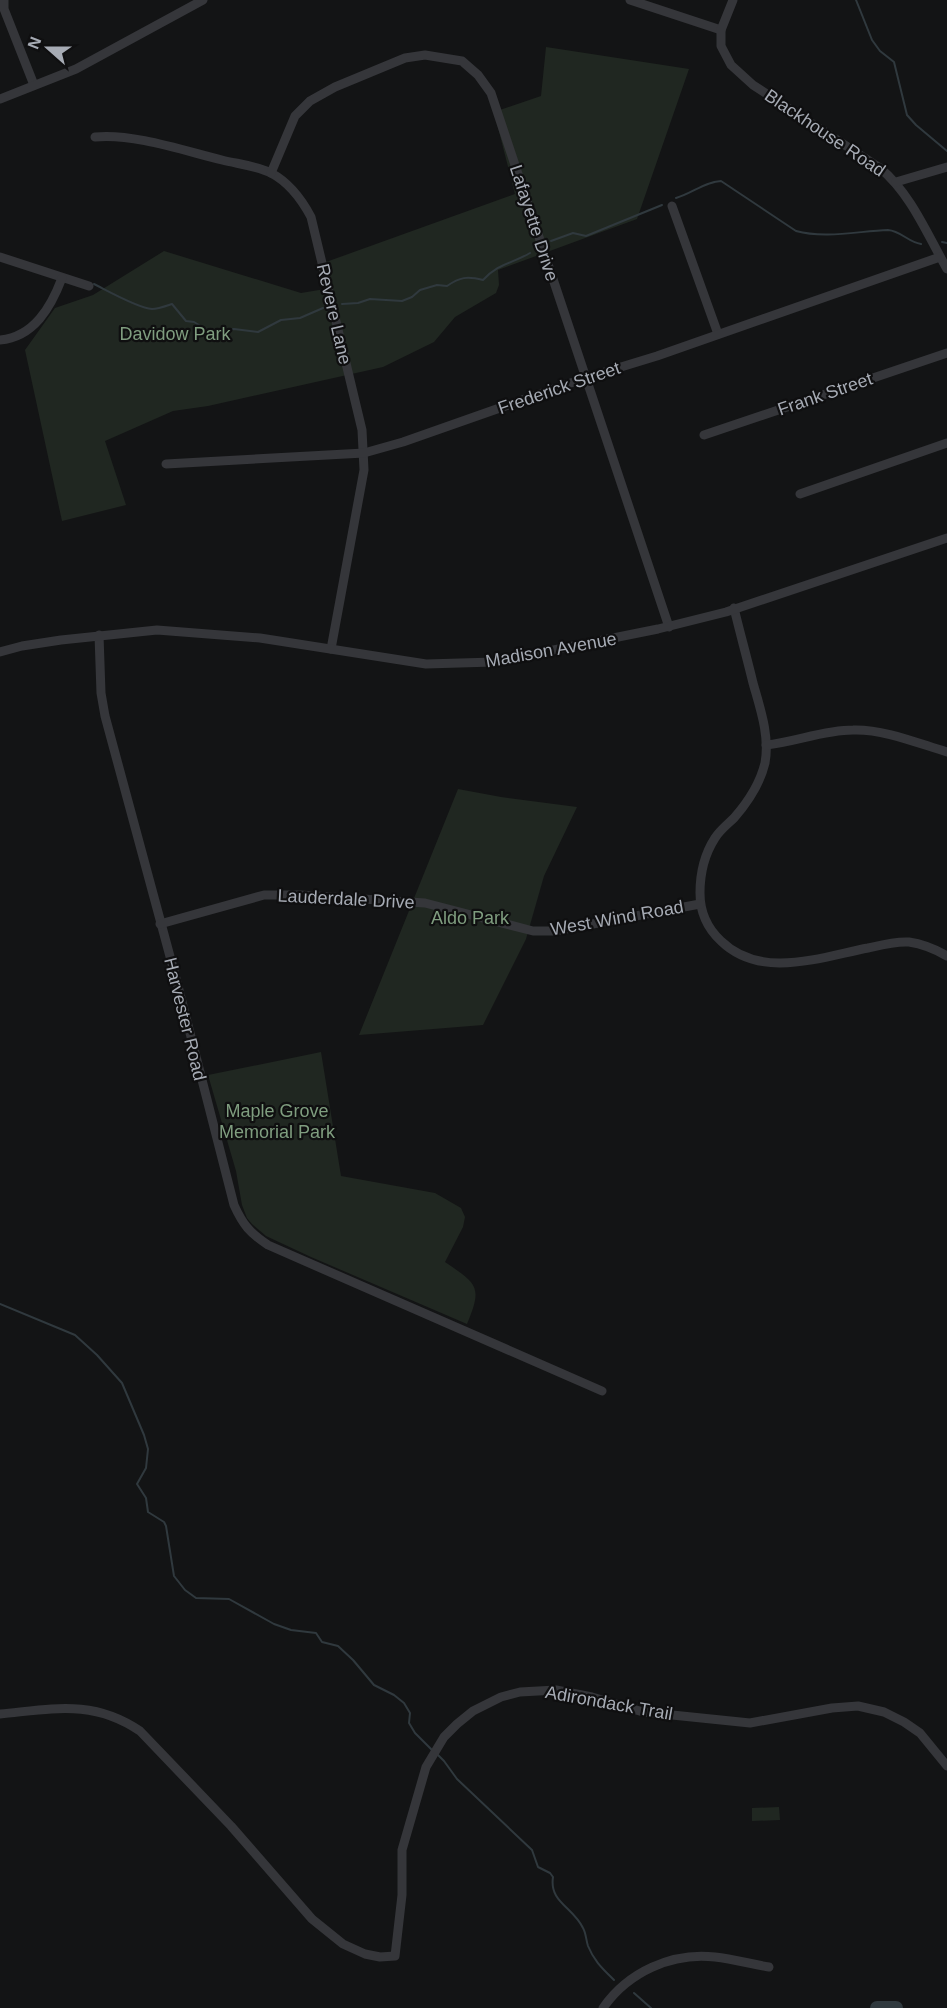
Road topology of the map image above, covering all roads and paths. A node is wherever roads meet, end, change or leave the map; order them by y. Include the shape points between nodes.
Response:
1 (4, 0) edge
2 (203, 0) edge
3 (630, 0) edge
4 (734, 0) edge
5 (721, 30) junction
6 (34, 85) junction
7 (0, 99) edge
8 (95, 137) dead end
9 (947, 167) edge
10 (271, 173) junction
11 (896, 182) junction
12 (672, 206) dead end
13 (0, 257) edge
14 (940, 257) junction
15 (947, 269) edge
16 (62, 278) junction
17 (89, 286) dead end
18 (718, 334) junction
19 (0, 340) edge
20 (947, 353) edge
21 (585, 378) junction
22 (704, 435) dead end
23 (947, 443) edge
24 (364, 453) junction
25 (166, 464) dead end
26 (800, 494) dead end
27 (947, 538) edge
28 (734, 608) junction
29 (669, 627) junction
30 (99, 635) junction
31 (331, 649) junction
32 (0, 652) edge
33 (766, 745) junction
34 (947, 752) edge
35 (700, 903) junction
36 (160, 924) junction
37 (533, 931) joint
38 (947, 956) edge
39 (602, 1391) dead end
40 (0, 1714) edge
41 (947, 1766) edge
42 (769, 1967) dead end
43 (603, 2008) edge

1 - 6 street
2 - 6 street via 76,69
3 - 5 street
4 - 5 street
5 - 11 street, Blackhouse Road via 721,46 731,65 753,85
6 - 7 street
8 - 10 street, Revere Lane via 113,135
9 - 11 street
10 - 21 street, Lafayette Drive via 295,116 310,100 405,58 426,55 462,61 491,93
10 - 24 street, Revere Lane via 302,199 311,217 362,430
11 - 14 street, Blackhouse Road
12 - 18 street
13 - 16 street
14 - 15 street, Blackhouse Road
14 - 18 street, Frederick Street
16 - 17 street
16 - 19 street via 54,297 27,332
18 - 21 street, Frederick Street
20 - 22 street, Frank Street
21 - 24 street, Frederick Street
21 - 29 street, Lafayette Drive
23 - 26 street
24 - 25 street, Frederick Street
24 - 31 street, Revere Lane
27 - 28 street, Madison Avenue
28 - 29 street, Madison Avenue
28 - 33 street via 764,723
29 - 31 street, Madison Avenue via 494,662 426,664
30 - 31 street, Madison Avenue via 157,630 214,633
30 - 32 street, Madison Avenue
30 - 36 street, Harvester Road via 105,716
33 - 34 street via 852,730 893,736
33 - 35 street via 759,782 708,850 702,866
35 - 37 street, West Wind Road via 555,931
35 - 38 street via 704,920 723,943 756,961 775,964 907,942
36 - 37 street, Lauderdale Drive via 264,895 300,895 425,903
36 - 39 street, Harvester Road via 234,1205 253,1235 268,1245
40 - 41 street, Adirondack Trail via 68,1707 129,1723 231,1827 312,1919 343,1944 380,1957 395,1956 402,1850 420,1783 437,1747 457,1724 486,1703 520,1692 556,1690 643,1712 750,1723 858,1706 904,1722 920,1733
42 - 43 street via 715,1957 674,1959 651,1966 632,1979

